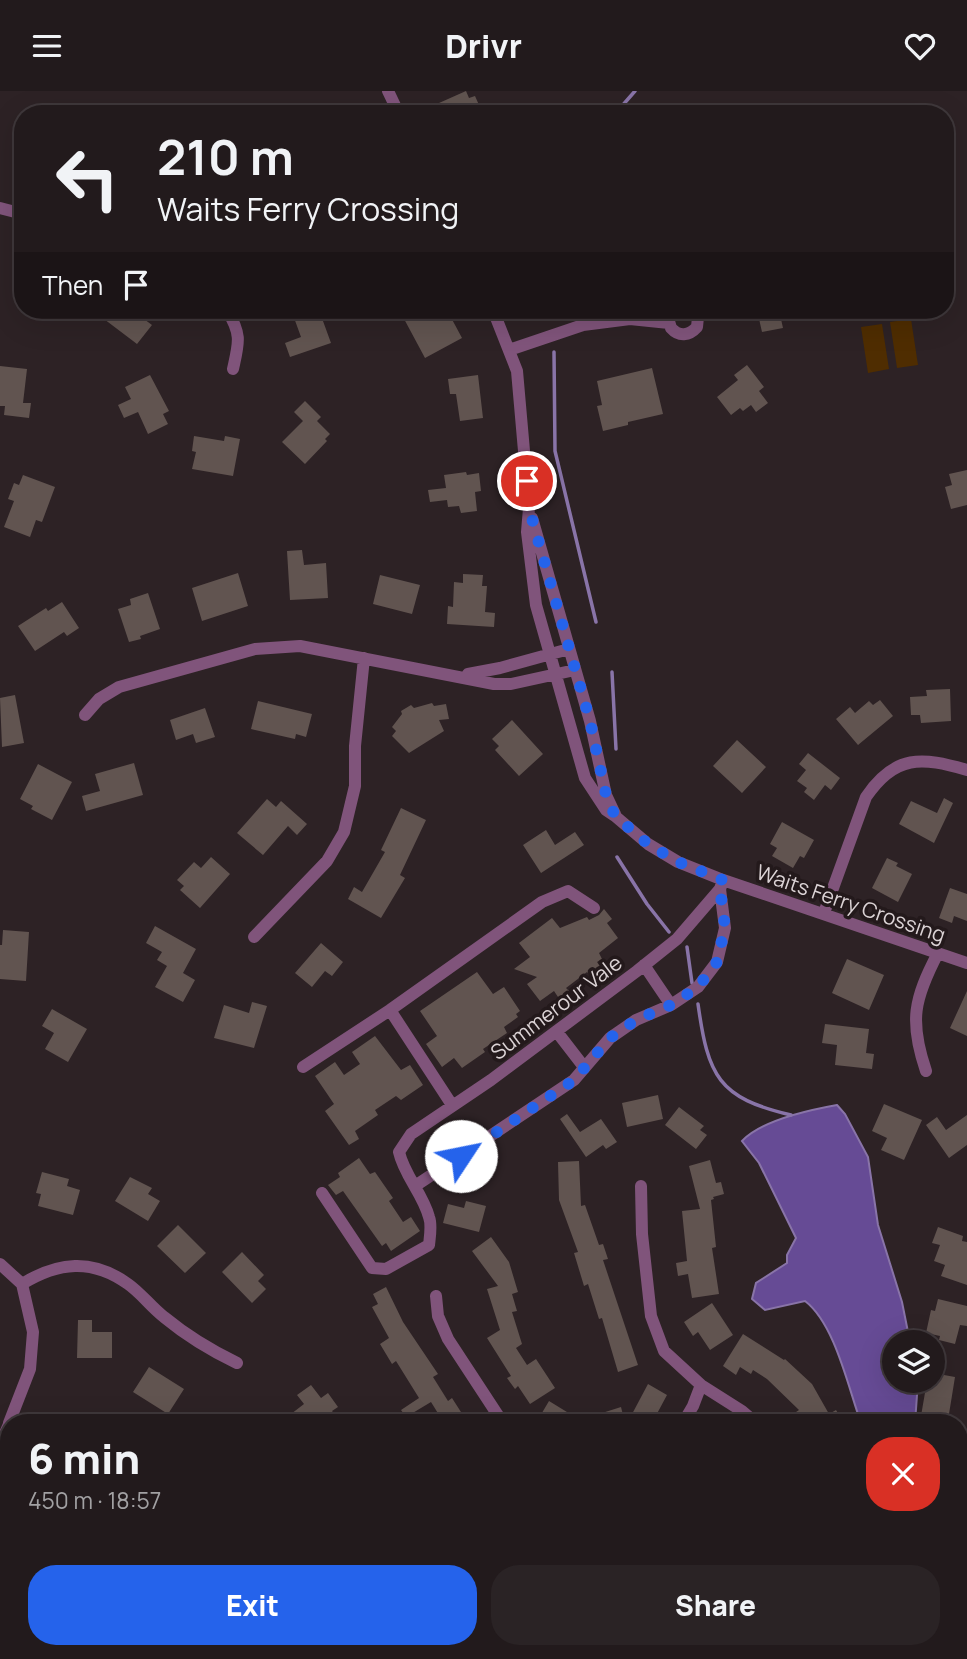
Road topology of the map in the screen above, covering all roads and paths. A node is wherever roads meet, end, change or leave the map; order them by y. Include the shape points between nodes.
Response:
1 (233, 319) edge
2 (497, 319) edge
3 (669, 319) edge
4 (697, 319) edge
5 (668, 323) junction
6 (509, 350) junction
7 (233, 369) dead end
8 (529, 508) junction
9 (569, 649) junction
10 (550, 655) junction
11 (364, 658) junction
12 (575, 670) junction
13 (555, 674) junction
14 (460, 676) junction
15 (85, 715) dead end
16 (967, 770) edge
17 (615, 816) junction
18 (721, 884) junction
19 (594, 908) dead end
20 (824, 913) junction
21 (254, 937) dead end
22 (938, 953) junction
23 (967, 963) edge
24 (644, 965) junction
25 (671, 1005) junction
26 (390, 1010) junction
27 (557, 1032) junction
28 (303, 1067) dead end
29 (584, 1067) junction
30 (926, 1071) dead end
31 (452, 1105) junction
32 (415, 1186) junction
33 (641, 1187) dead end
34 (322, 1193) dead end
35 (0, 1264) edge
36 (22, 1284) junction
37 (436, 1296) dead end
38 (237, 1363) dead end
39 (701, 1385) junction
40 (13, 1414) edge
41 (497, 1414) edge
42 (688, 1414) edge
43 (746, 1414) edge

1 - 7 street via 239,341
2 - 6 street, Waits Ferry Crossing
3 - 5 street
4 - 5 street via 697,327 684,335 674,332
5 - 6 street via 631,319 583,325
6 - 8 street, Waits Ferry Crossing via 517,371
8 - 9 street, Waits Ferry Crossing
8 - 10 street, Waits Ferry Crossing via 533,584
9 - 10 street
9 - 12 street, Waits Ferry Crossing
10 - 13 street, Waits Ferry Crossing
10 - 14 street
11 - 14 street
11 - 15 street via 300,646 255,649 118,687
11 - 21 street via 355,786 344,832 327,861
12 - 13 street
12 - 17 street, Waits Ferry Crossing
13 - 14 street via 510,684
13 - 17 street, Waits Ferry Crossing via 585,778 597,799
16 - 20 street via 932,760 909,762 876,783 866,797
17 - 18 street, Waits Ferry Crossing via 648,844
18 - 20 street, Waits Ferry Crossing
18 - 24 street, Summerour Vale via 677,939
18 - 25 street via 725,927 717,962 698,987
19 - 26 street via 568,891 542,902
20 - 22 street, Waits Ferry Crossing
22 - 23 street, Waits Ferry Crossing
22 - 30 street via 923,982 916,1013 916,1044
24 - 25 street
24 - 27 street, Summerour Vale
25 - 29 street via 610,1038
26 - 28 street
26 - 31 street
27 - 29 street
27 - 31 street, Summerour Vale
29 - 32 street via 574,1080
31 - 32 street, Summerour Vale via 411,1134 399,1152
32 - 34 street via 430,1219 429,1245 386,1269 372,1268
33 - 39 street via 651,1317 664,1351
35 - 36 street
36 - 38 street via 62,1266 105,1271 128,1284 185,1334
36 - 40 street via 33,1352
37 - 41 street via 438,1317 448,1339
39 - 42 street
39 - 43 street

